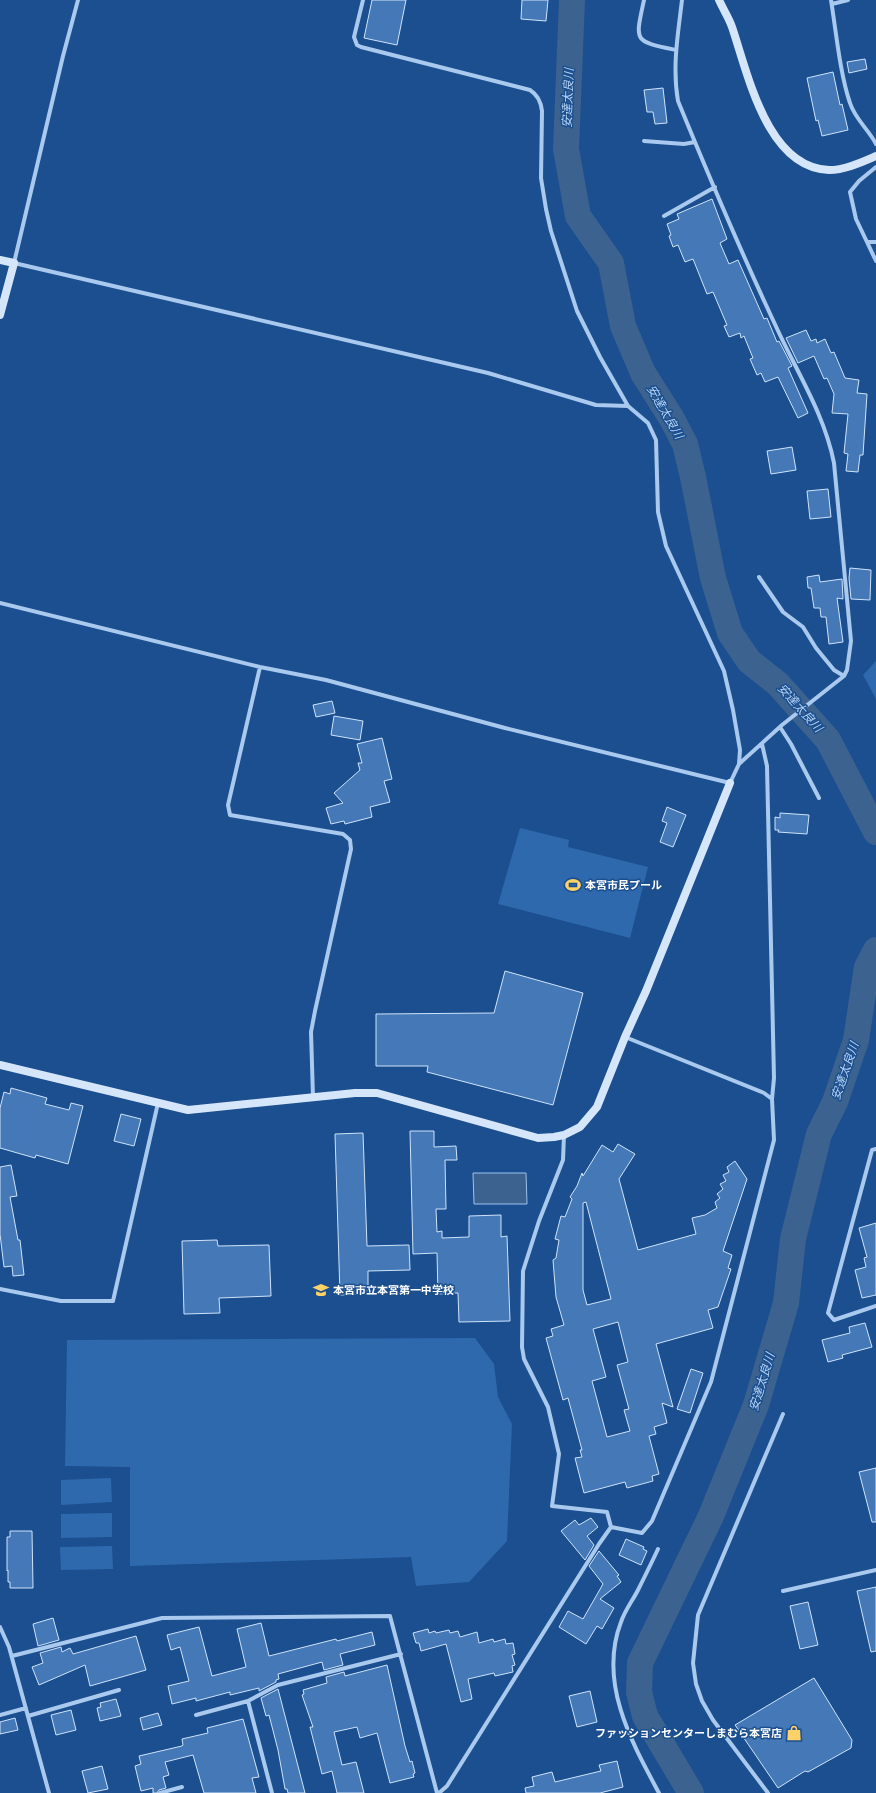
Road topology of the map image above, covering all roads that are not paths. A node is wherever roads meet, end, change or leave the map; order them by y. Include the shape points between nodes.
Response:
1 (78, 0) edge
2 (363, 0) edge
3 (644, 0) edge
4 (682, 0) edge
5 (719, 0) edge
6 (848, 0) edge
7 (832, 2) edge
8 (676, 50) junction
9 (644, 141) dead end
10 (695, 142) junction
11 (876, 144) edge
12 (876, 156) edge
13 (876, 167) edge
14 (715, 187) junction
15 (664, 216) dead end
16 (867, 242) junction
17 (876, 242) edge
18 (0, 260) edge
19 (876, 261) edge
20 (14, 263) junction
21 (0, 315) edge
22 (628, 406) junction
23 (759, 577) dead end
24 (0, 603) edge
25 (260, 667) junction
26 (844, 676) junction
27 (781, 726) junction
28 (762, 744) junction
29 (739, 764) junction
30 (730, 783) junction
31 (819, 798) dead end
32 (624, 1037) junction
33 (0, 1065) edge
34 (313, 1098) junction
35 (772, 1099) junction
36 (158, 1103) junction
37 (564, 1135) junction
38 (876, 1149) edge
39 (0, 1289) edge
40 (876, 1306) edge
41 (783, 1414) dead end
42 (611, 1527) junction
43 (658, 1549) dead end
44 (876, 1570) edge
45 (783, 1591) dead end
46 (0, 1627) edge
47 (401, 1654) junction
48 (12, 1656) junction
49 (119, 1690) dead end
50 (248, 1701) junction
51 (26, 1708) junction
52 (0, 1715) edge
53 (196, 1715) dead end
54 (28, 1716) junction
55 (182, 1788) dead end
56 (49, 1793) edge
57 (160, 1793) edge
58 (272, 1793) edge
59 (438, 1793) edge
60 (659, 1793) edge
61 (768, 1793) edge

1 - 20 street
2 - 22 street via 354,37 361,48 530,90 541,102 542,178 552,231 577,311
3 - 8 street via 637,30 640,38 651,45
4 - 8 street
5 - 12 street via 732,26 744,69 758,104 769,125 795,158 806,165 829,170 851,166
6 - 7 street
7 - 11 street via 850,104
8 - 10 street via 675,76 678,101
9 - 10 street via 684,144
10 - 14 street
13 - 16 street via 858,181 850,192 856,219
14 - 15 street
14 - 26 street via 780,335 822,420 830,444 851,641
16 - 17 street
16 - 19 street
18 - 20 street
20 - 21 street
20 - 22 street via 488,373 596,405
22 - 29 street via 648,423 656,440 658,512 666,546 724,671 734,710 740,750
23 - 26 street via 783,612 802,627 834,670
24 - 25 street
25 - 30 street via 326,680 505,728
25 - 34 street via 228,805 230,815 343,834 350,840 351,849 311,1032
26 - 27 street
27 - 28 street
27 - 31 street
28 - 29 street
28 - 35 street via 767,766 774,1078
29 - 30 street
30 - 32 street via 649,984
32 - 35 street via 764,1093
32 - 37 street via 597,1107 580,1128
33 - 36 street
34 - 36 street via 188,1110
34 - 37 street via 377,1093 538,1138
35 - 42 street via 774,1140 711,1382 648,1526 642,1533
36 - 39 street via 113,1300 61,1301
37 - 42 street via 562,1160 522,1271 522,1347 524,1358 548,1407 559,1454 552,1506 607,1512
38 - 40 street via 872,1150 828,1313 834,1320
41 - 61 street via 698,1615 693,1663 702,1701 713,1720
42 - 59 street via 594,1550 447,1786
43 - 60 street via 621,1620 613,1658 616,1696 621,1714
44 - 45 street
46 - 48 street
47 - 48 street via 390,1616 162,1618
47 - 50 street via 278,1685
47 - 59 street
48 - 51 street
49 - 54 street
50 - 53 street
50 - 58 street
51 - 52 street
51 - 54 street
54 - 56 street
55 - 57 street

